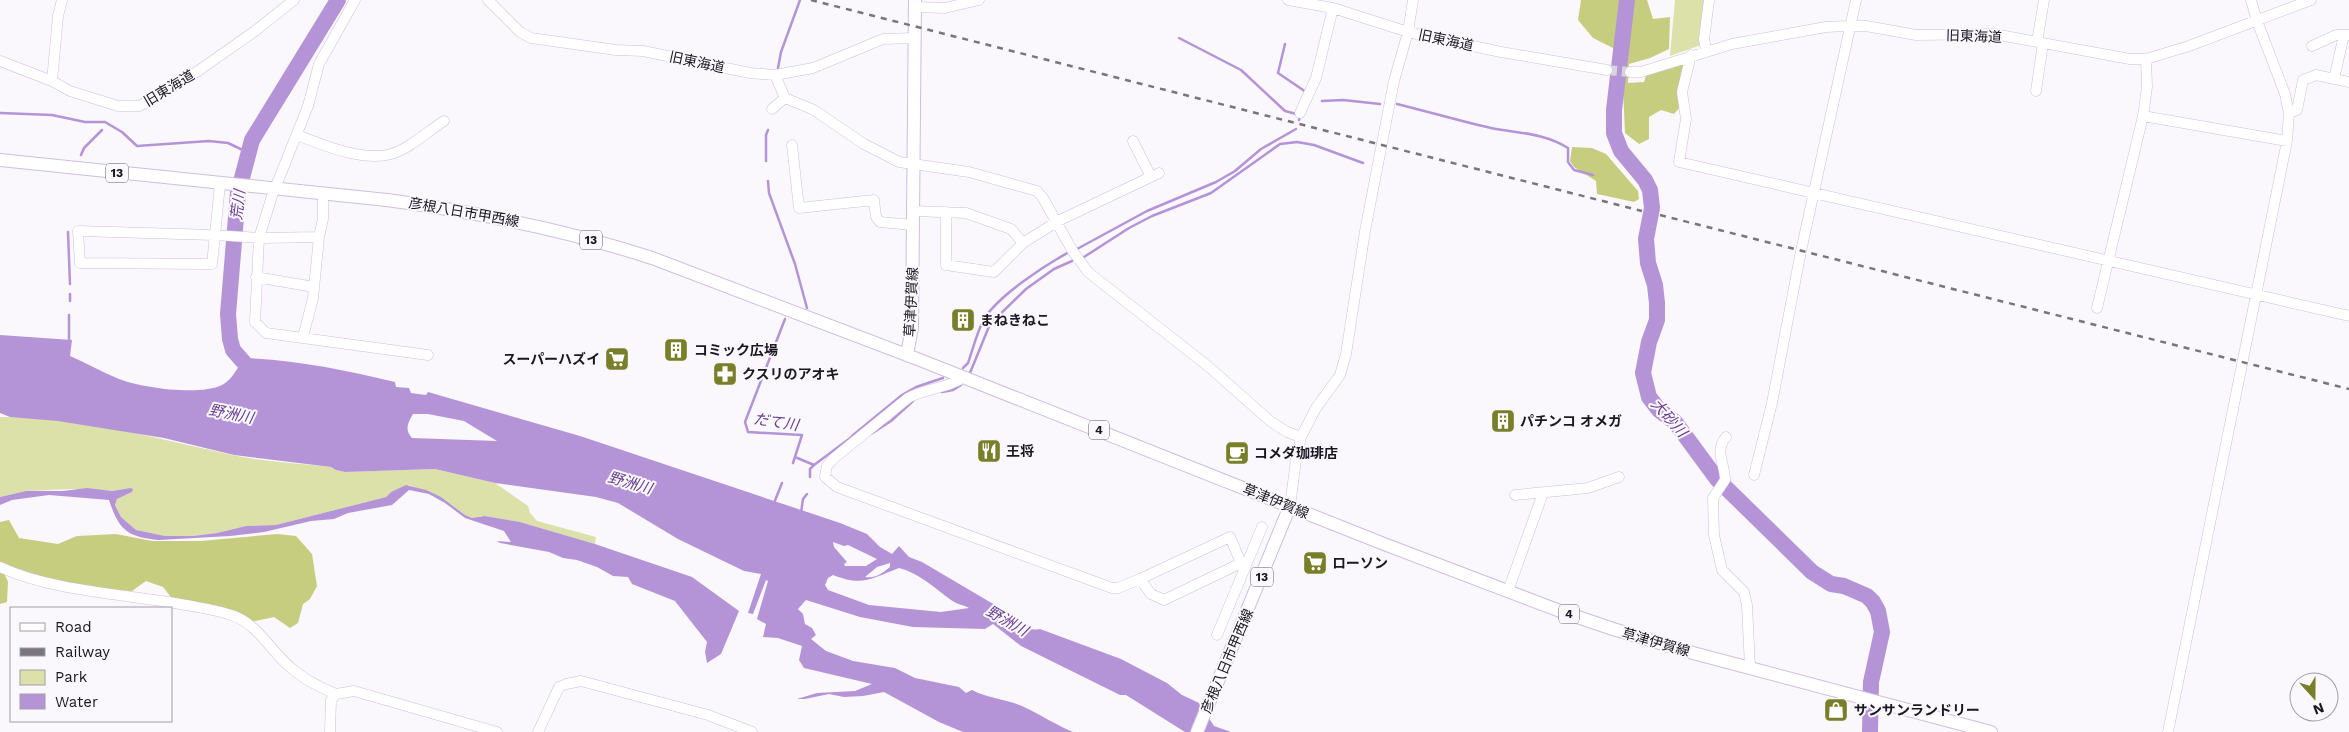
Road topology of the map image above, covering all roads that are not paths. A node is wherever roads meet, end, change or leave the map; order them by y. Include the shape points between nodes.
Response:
1 (62, 0) edge
2 (294, 0) edge
3 (355, 0) edge
4 (488, 0) edge
5 (979, 0) edge
6 (1288, 0) edge
7 (1413, 0) edge
8 (1709, 0) edge
9 (1856, 0) edge
10 (2044, 0) edge
11 (2251, 0) edge
12 (2311, 0) edge
13 (915, 3) edge
14 (1332, 8) junction
15 (2257, 20) junction
16 (1848, 26) junction
17 (1408, 32) junction
18 (2346, 35) edge
19 (915, 38) junction
20 (2040, 42) junction
21 (2312, 46) dead end
22 (1706, 50) junction
23 (1691, 55) junction
24 (2146, 59) junction
25 (0, 61) edge
26 (1607, 70) tunnel mouth
27 (1630, 72) tunnel mouth
28 (775, 75) junction
29 (2334, 79) junction
30 (52, 81) junction
31 (2349, 82) edge
32 (2036, 91) dead end
33 (785, 98) junction
34 (772, 109) dead end
35 (1300, 113) dead end
36 (2289, 113) junction
37 (2143, 116) junction
38 (444, 121) dead end
39 (297, 135) junction
40 (2287, 141) junction
41 (1133, 142) dead end
42 (792, 145) dead end
43 (0, 160) edge
44 (915, 163) junction
45 (220, 184) junction
46 (275, 189) junction
47 (323, 193) junction
48 (1814, 193) junction
49 (914, 211) junction
50 (946, 212) junction
51 (1058, 221) junction
52 (913, 225) junction
53 (219, 235) junction
54 (319, 237) junction
55 (257, 238) junction
56 (1023, 243) junction
57 (2109, 261) junction
58 (256, 278) junction
59 (314, 287) junction
60 (2257, 295) junction
61 (2097, 308) dead end
62 (2349, 316) edge
63 (303, 337) junction
64 (428, 355) dead end
65 (907, 355) junction
66 (964, 377) junction
67 (1726, 437) dead end
68 (1301, 438) junction
69 (1754, 475) dead end
70 (1619, 477) dead end
71 (1543, 493) junction
72 (1515, 495) dead end
73 (1290, 506) junction
74 (1262, 527) dead end
75 (1244, 564) junction
76 (0, 566) edge
77 (1263, 572) junction
78 (1140, 580) junction
79 (1508, 591) junction
80 (1217, 635) dead end
81 (1750, 667) junction
82 (336, 694) junction
83 (330, 732) edge
84 (497, 732) edge
85 (538, 732) edge
86 (752, 732) edge
87 (1197, 732) edge
88 (1991, 732) edge
89 (2168, 732) edge

1 - 30 street
2 - 30 street, 旧東海道 via 198,71 139,106 118,106 70,91
3 - 39 street via 319,64
4 - 28 street, 旧東海道 via 520,32 538,40 644,51 750,73
5 - 13 street via 945,8
6 - 14 street, 旧東海道
7 - 17 street
8 - 22 street via 1704,39
9 - 16 street
10 - 20 street
11 - 15 street
12 - 15 street, 旧東海道
13 - 19 main road, 草津伊賀線
14 - 17 street, 旧東海道
14 - 35 street via 1316,78
15 - 24 street, 旧東海道
15 - 36 street
16 - 20 street, 旧東海道 via 1916,34 1994,34
16 - 22 street, 旧東海道 via 1826,27
16 - 48 street
17 - 26 street, 旧東海道
17 - 68 street via 1394,81 1365,231 1346,354 1340,375 1316,408
18 - 21 street
18 - 29 street
19 - 28 street, 旧東海道 via 883,39 813,68
19 - 44 main road, 草津伊賀線
20 - 24 street, 旧東海道 via 2130,59
20 - 32 street
22 - 23 street, 旧東海道
23 - 27 street, 旧東海道 via 1642,72
23 - 48 street via 1682,92 1686,119 1679,162
24 - 37 street
25 - 30 street, 旧東海道
28 - 33 street
29 - 31 street
29 - 36 street via 2316,75 2303,80 2297,110
33 - 34 street
33 - 44 street via 814,110 864,144 899,162
36 - 40 street
37 - 40 street
37 - 57 street
38 - 39 street via 393,154 380,156 335,149
39 - 46 street
40 - 60 street
41 - 51 street via 1155,175
42 - 52 street via 799,208 874,200 876,217 880,222
43 - 45 main road, 彦根八日市甲西線 / 13
44 - 49 main road, 草津伊賀線
44 - 51 street via 1027,186 1037,191
45 - 46 main road, 彦根八日市甲西線 / 13
45 - 53 street
46 - 47 main road, 彦根八日市甲西線 / 13
46 - 55 street
47 - 54 street
47 - 65 main road, 彦根八日市甲西線 / 13 via 451,209 535,225 614,246
48 - 57 street
48 - 69 street via 1772,404
49 - 50 street
49 - 52 main road, 草津伊賀線
50 - 56 street via 966,212 1011,229
50 - 56 street via 946,265 994,272
51 - 56 street
51 - 68 street via 1072,250 1088,272 1209,366 1270,421
52 - 65 main road, 草津伊賀線 via 912,327
53 - 53 street via 78,231 80,262 212,264
53 - 55 street
54 - 55 street
54 - 59 street
55 - 58 street
57 - 60 street
57 - 61 street
58 - 59 street
58 - 63 street via 255,322 266,333
59 - 63 street
60 - 62 street
60 - 89 street
63 - 64 street
65 - 66 main road, 草津伊賀線 / 4
66 - 73 main road, 草津伊賀線 / 4
66 - 78 street via 908,398 833,459 827,466 825,477 837,487 1112,588
67 - 81 street via 1720,450 1724,483 1713,498 1714,535 1722,570 1744,592
68 - 73 street
70 - 71 street via 1588,488
71 - 72 street
71 - 79 street
73 - 77 main road, 彦根八日市甲西線 / 13
73 - 79 main road, 草津伊賀線 / 4
74 - 75 street
75 - 77 street
75 - 78 street via 1164,600 1151,594
75 - 78 street via 1230,537
75 - 80 street
76 - 82 street via 92,592 176,604 236,617 251,626 290,668 313,684
77 - 87 main road, 彦根八日市甲西線 / 13
79 - 81 main road, 草津伊賀線 / 4 via 1614,629
81 - 88 main road, 草津伊賀線 / 4
82 - 83 street via 331,700
82 - 84 street via 354,690
85 - 86 street via 559,688 581,681 708,716

